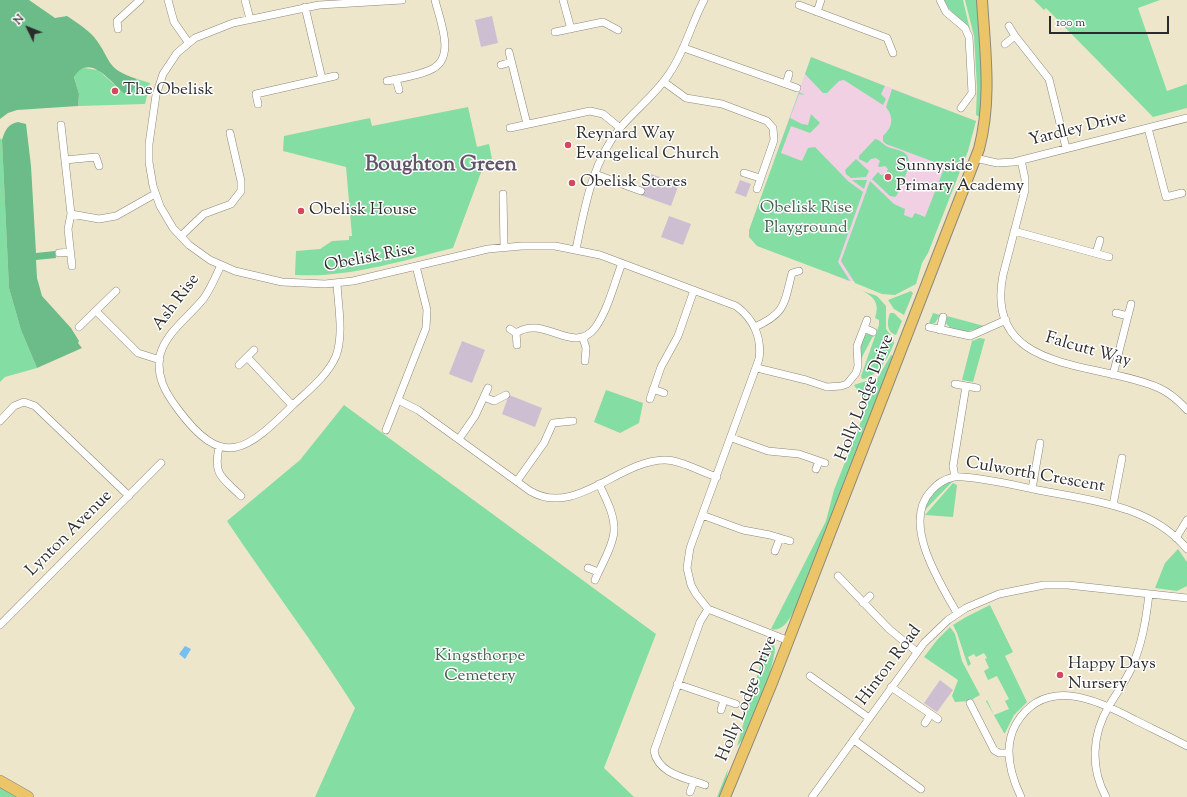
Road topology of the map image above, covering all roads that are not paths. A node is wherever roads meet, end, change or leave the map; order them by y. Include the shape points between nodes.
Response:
1 (140, 0) edge
2 (168, 0) edge
3 (245, 0) edge
4 (402, 0) edge
5 (435, 0) edge
6 (563, 0) edge
7 (704, 0) edge
8 (821, 0) edge
9 (940, 0) edge
10 (982, 0) edge
11 (365, 1) edge
12 (799, 5) dead end
13 (305, 7) junction
14 (817, 12) junction
15 (250, 19) junction
16 (1009, 26) dead end
17 (118, 29) dead end
18 (570, 29) junction
19 (618, 30) dead end
20 (555, 32) dead end
21 (1015, 36) junction
22 (188, 42) junction
23 (1005, 44) dead end
24 (684, 48) junction
25 (509, 52) dead end
26 (893, 53) dead end
27 (511, 62) junction
28 (501, 65) dead end
29 (789, 74) dead end
30 (335, 76) dead end
31 (322, 79) junction
32 (396, 79) junction
33 (387, 81) dead end
34 (664, 82) junction
35 (786, 84) junction
36 (797, 88) dead end
37 (399, 90) dead end
38 (258, 104) dead end
39 (961, 108) dead end
40 (1187, 118) edge
41 (527, 124) junction
42 (61, 125) dead end
43 (510, 128) dead end
44 (620, 128) junction
45 (1148, 128) junction
46 (230, 133) dead end
47 (1066, 148) junction
48 (975, 158) junction
49 (65, 160) junction
50 (1021, 160) junction
51 (99, 166) dead end
52 (744, 172) dead end
53 (595, 174) junction
54 (760, 178) junction
55 (756, 188) dead end
56 (641, 191) dead end
57 (1182, 193) dead end
58 (155, 194) junction
59 (504, 194) dead end
60 (71, 214) junction
61 (1014, 231) junction
62 (181, 236) junction
63 (1100, 240) dead end
64 (504, 247) junction
65 (576, 249) junction
66 (70, 252) junction
67 (1096, 253) junction
68 (59, 254) dead end
69 (1109, 257) dead end
70 (622, 263) junction
71 (221, 265) junction
72 (72, 266) dead end
73 (416, 266) junction
74 (793, 271) dead end
75 (337, 283) junction
76 (694, 290) junction
77 (116, 291) dead end
78 (1131, 304) dead end
79 (96, 311) junction
80 (1116, 313) dead end
81 (1128, 316) junction
82 (943, 317) dead end
83 (867, 320) dead end
84 (1006, 320) junction
85 (79, 327) dead end
86 (755, 327) junction
87 (929, 327) dead end
88 (864, 328) junction
89 (940, 330) junction
90 (873, 332) dead end
91 (583, 338) junction
92 (517, 346) dead end
93 (254, 350) dead end
94 (247, 357) junction
95 (160, 360) junction
96 (585, 361) dead end
97 (239, 365) dead end
98 (757, 368) junction
99 (1113, 375) junction
100 (956, 384) dead end
101 (966, 386) junction
102 (488, 388) dead end
103 (977, 388) dead end
104 (653, 390) junction
105 (664, 393) dead end
106 (506, 395) dead end
107 (484, 397) junction
108 (650, 399) dead end
109 (398, 400) junction
110 (292, 405) junction
111 (1187, 410) edge
112 (0, 421) edge
113 (573, 421) dead end
114 (386, 430) dead end
115 (732, 438) junction
116 (459, 439) junction
117 (1040, 443) dead end
118 (219, 447) junction
119 (1122, 458) dead end
120 (161, 463) dead end
121 (816, 469) dead end
122 (717, 477) junction
123 (955, 477) junction
124 (517, 481) junction
125 (599, 484) junction
126 (1032, 489) junction
127 (129, 496) junction
128 (241, 496) dead end
129 (1113, 505) junction
130 (702, 515) junction
131 (1187, 520) edge
132 (780, 538) junction
133 (1176, 538) junction
134 (790, 542) dead end
135 (1187, 548) edge
136 (775, 551) dead end
137 (588, 568) dead end
138 (598, 572) junction
139 (838, 576) dead end
140 (595, 580) dead end
141 (1149, 594) junction
142 (870, 596) dead end
143 (1187, 598) edge
144 (863, 603) junction
145 (708, 609) junction
146 (957, 613) junction
147 (0, 625) edge
148 (789, 641) junction
149 (917, 652) junction
150 (810, 676) dead end
151 (677, 684) junction
152 (892, 687) junction
153 (724, 700) junction
154 (970, 703) dead end
155 (736, 704) dead end
156 (1109, 706) junction
157 (721, 710) dead end
158 (931, 714) junction
159 (869, 718) junction
160 (938, 719) dead end
161 (925, 723) dead end
162 (854, 740) junction
163 (1187, 746) edge
164 (1009, 753) junction
165 (0, 781) edge
166 (694, 781) junction
167 (705, 785) dead end
168 (921, 788) dead end
169 (690, 792) dead end
170 (28, 797) edge
171 (725, 797) edge
172 (812, 797) edge
173 (1021, 797) edge
174 (1106, 797) edge

1 - 17 street via 118,21
2 - 22 street via 174,22
3 - 15 street
4 - 11 street, Obelisk Rise
5 - 32 street via 444,41 444,56 436,67 429,71
6 - 18 street
7 - 24 street
8 - 14 street
9 - 39 street via 946,12 965,28 969,37 972,93
10 - 48 main road, Holly Lodge Drive via 987,104
11 - 13 street, Obelisk Rise
12 - 14 street
13 - 15 street, Obelisk Rise
13 - 31 street
14 - 26 street via 887,38
15 - 22 street, Obelisk Rise via 215,28
16 - 21 street
18 - 19 street via 604,22
18 - 20 street
21 - 23 street
21 - 47 street via 1049,79
22 - 58 street, Obelisk Rise via 169,63 156,95 149,153
24 - 34 street
24 - 35 street
25 - 27 street
27 - 28 street
27 - 41 street
29 - 35 street
30 - 31 street
31 - 38 street via 256,94
32 - 33 street
32 - 37 street
34 - 44 street
34 - 54 street via 686,98 702,99 728,106 771,124 775,134 774,140
35 - 36 street
40 - 45 street, Yardley Drive
41 - 43 street
41 - 44 street via 595,111 603,114
42 - 49 street
44 - 53 street via 606,147
45 - 47 street, Yardley Drive
45 - 57 street via 1166,197
46 - 62 street via 241,191 231,204 204,214
47 - 50 street, Yardley Drive
48 - 50 street, Yardley Drive via 997,163
48 - 148 main road, Holly Lodge Drive
49 - 51 street via 96,157
49 - 60 street
50 - 61 street, Falcutt Way via 1026,179 1025,190
52 - 54 street
53 - 56 street
53 - 65 street via 585,205
54 - 55 street
58 - 60 street via 116,216 99,219
58 - 62 street, Obelisk Rise via 164,215
59 - 64 street
60 - 66 street via 68,229
61 - 67 street
61 - 84 street, Falcutt Way via 1000,289
62 - 71 street, Obelisk Rise via 201,254
63 - 67 street
64 - 65 street, Obelisk Rise via 538,245
64 - 73 street, Obelisk Rise
65 - 70 street, Obelisk Rise
66 - 68 street
66 - 72 street
67 - 69 street
70 - 76 street, Obelisk Rise
70 - 91 street via 602,317 594,329
71 - 75 street, Obelisk Rise via 253,276 282,282
71 - 95 street, Ash Rise via 203,298 167,340
73 - 75 street, Obelisk Rise
73 - 109 street via 427,310 427,322 421,344
74 - 86 street via 782,309 772,319
75 - 110 street via 340,337 336,356 326,372
76 - 86 street, Obelisk Rise via 736,306 748,316
76 - 104 street via 678,336 661,367
77 - 79 street
78 - 81 street
79 - 85 street
79 - 95 street, Ash Rise via 138,353
80 - 81 street
81 - 99 street
82 - 89 street
83 - 88 street
84 - 89 street via 970,336
84 - 99 street, Falcutt Way via 1021,342 1037,354
86 - 98 street, Obelisk Rise via 760,352
87 - 89 street
88 - 90 street
88 - 98 street via 857,346 856,373 842,386 827,387
91 - 92 street via 536,327 524,328 513,331
91 - 96 street via 586,348
93 - 94 street
94 - 97 street
94 - 110 street
95 - 118 street, Ash Rise via 160,376 167,395 194,430
98 - 115 street, Obelisk Rise
99 - 111 street, Falcutt Way via 1158,388 1170,394
100 - 101 street
101 - 103 street
101 - 123 street via 953,466
102 - 107 street
104 - 105 street
104 - 108 street
106 - 107 street via 494,401
107 - 116 street
109 - 114 street
109 - 116 street via 418,410
110 - 118 street via 259,437 231,448
112 - 127 street via 14,406 24,402 35,406
113 - 124 street via 553,423 544,443
115 - 121 street via 768,451 799,454 822,462
115 - 122 street, Obelisk Rise
116 - 124 street
117 - 126 street
118 - 128 street via 216,461 218,472
119 - 129 street
120 - 127 street, Lynton Avenue
122 - 125 street via 665,460 639,466
122 - 130 street, Obelisk Rise
123 - 126 street, Culworth Crescent
123 - 146 street, Culworth Crescent via 940,483 927,495 919,518 922,536 937,577
124 - 125 street via 536,494 549,499 567,497
125 - 138 street via 612,516 614,529
126 - 129 street, Culworth Crescent
127 - 147 street, Lynton Avenue
129 - 133 street, Culworth Crescent via 1140,514
130 - 132 street via 743,530
130 - 145 street, Obelisk Rise via 690,548 687,568 691,586
131 - 133 street
132 - 134 street
132 - 136 street
133 - 135 street, Culworth Crescent
137 - 138 street
138 - 140 street
139 - 144 street
141 - 143 street, Hinton Road
141 - 146 street, Hinton Road via 1068,584 1044,585 999,594
141 - 156 street via 1143,635 1136,659
142 - 144 street
144 - 149 street
145 - 148 street
145 - 151 street via 700,622
146 - 149 street, Hinton Road via 932,634
148 - 171 main road, Holly Lodge Drive
149 - 152 street, Hinton Road
150 - 159 street
151 - 153 street
151 - 166 street via 655,745 655,756 665,770
152 - 158 street
152 - 159 street, Hinton Road
153 - 155 street
153 - 157 street
154 - 164 street via 994,750
156 - 163 street
156 - 164 street via 1073,695 1057,696 1038,702 1014,727
156 - 174 street via 1099,727 1095,750 1097,775
158 - 160 street
158 - 161 street
159 - 162 street, Hinton Road
162 - 168 street
162 - 172 street, Hinton Road
164 - 173 street via 1012,774
165 - 170 highway
166 - 167 street
166 - 169 street

